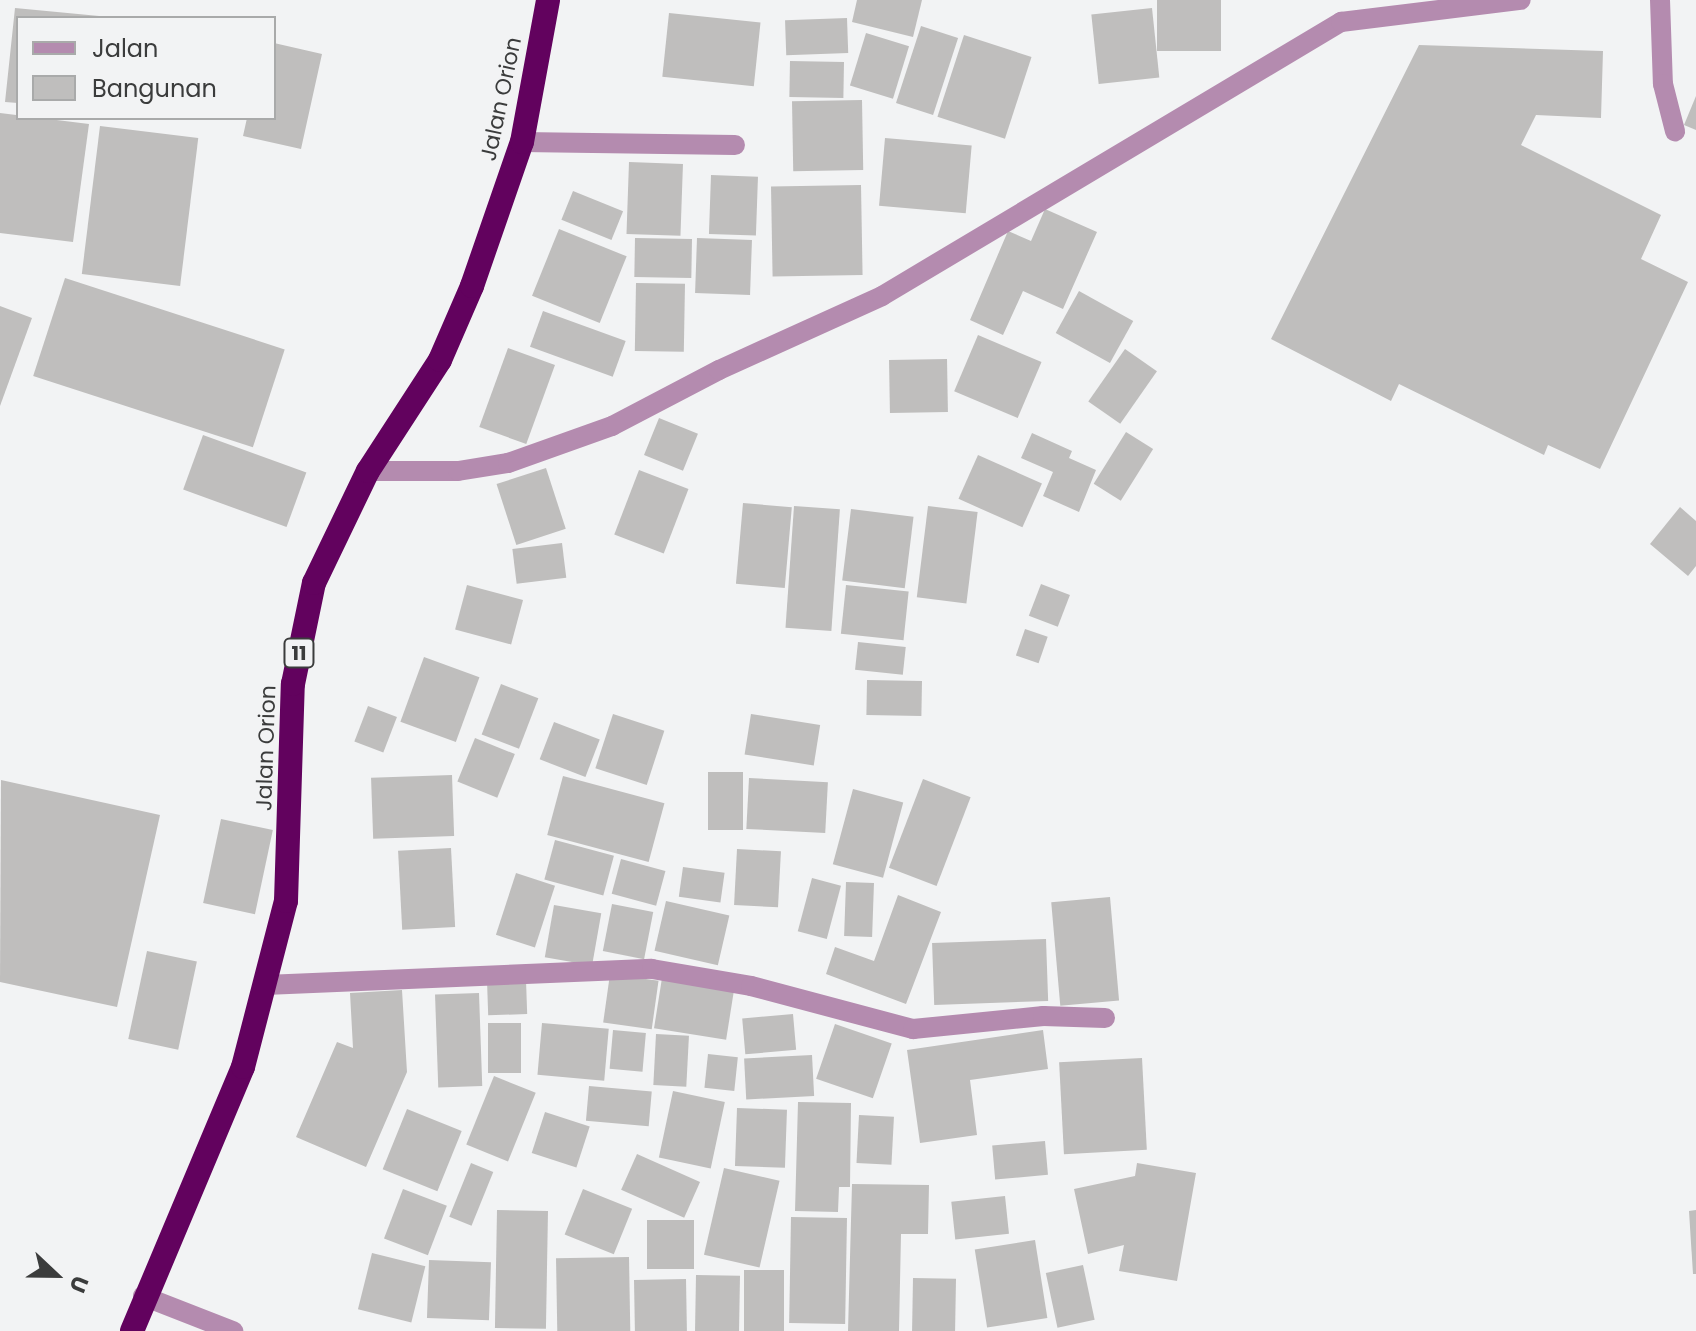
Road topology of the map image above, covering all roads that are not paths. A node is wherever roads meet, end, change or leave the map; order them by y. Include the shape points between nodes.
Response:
1 (548, 0) edge
2 (1521, 0) edge
3 (1660, 0) edge
4 (1439, 5) edge
5 (1675, 131) dead end
6 (522, 142) junction
7 (735, 145) dead end
8 (368, 471) junction
9 (265, 985) junction
10 (1105, 1018) dead end
11 (143, 1296) junction
12 (132, 1331) edge
13 (233, 1331) edge

1 - 6 highway, Jalan Orion / 11
2 - 4 street
3 - 5 street via 1663,84
4 - 8 street via 1341,22 882,296 719,370 612,426 508,463 458,471
6 - 7 street
6 - 8 highway, Jalan Orion / 11 via 440,360
8 - 9 highway, Jalan Orion / 11 via 314,583 293,684 286,901
9 - 10 street via 652,969 751,986 913,1029 1043,1016
9 - 11 highway, Jalan Orion / 11 via 243,1067
11 - 12 highway, Jalan Orion / 11
11 - 13 street

